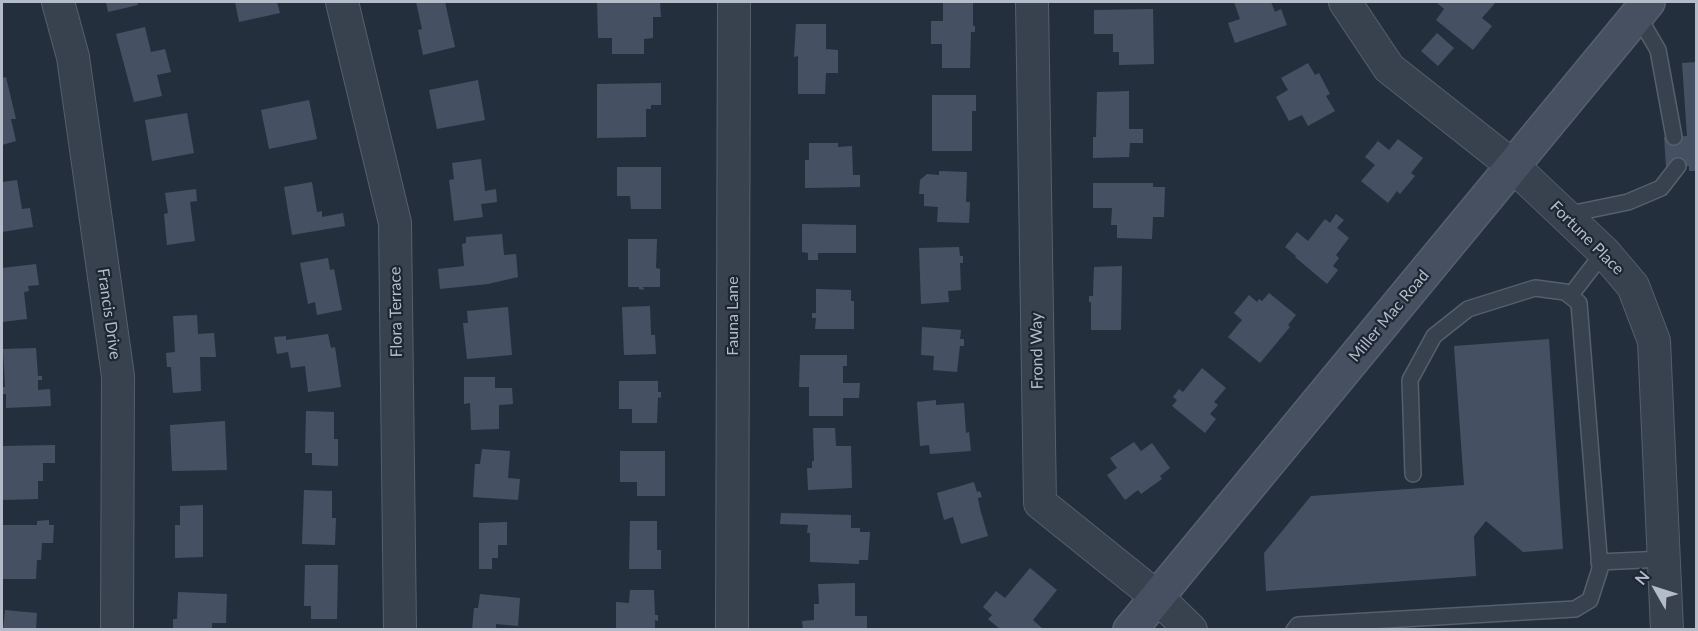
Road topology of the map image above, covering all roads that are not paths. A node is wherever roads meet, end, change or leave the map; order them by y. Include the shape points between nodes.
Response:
1 (58, 2) edge
2 (342, 2) edge
3 (735, 2) edge
4 (1032, 2) edge
5 (1345, 2) edge
6 (1642, 8) edge
7 (1674, 136) dead end
8 (1513, 166) junction
9 (1678, 166) dead end
10 (1565, 215) junction
11 (1604, 252) junction
12 (1570, 296) junction
13 (1413, 474) dead end
14 (1664, 559) junction
15 (1599, 562) junction
16 (1157, 597) junction
17 (117, 630) edge
18 (400, 630) edge
19 (732, 630) edge
20 (1130, 630) edge
21 (1191, 630) edge
22 (1294, 630) edge
23 (1667, 630) edge

1 - 17 street, Francis Drive via 73,57 118,376
2 - 18 street, Flora Terrace via 395,223
3 - 19 street, Fauna Lane
4 - 16 street, Frond Way via 1040,503
5 - 8 street, Fortune Place via 1389,68
6 - 7 lane via 1658,50
6 - 8 street, Miller Mac Road
8 - 10 street, Fortune Place
8 - 16 street, Miller Mac Road
9 - 10 lane via 1661,188 1628,202
10 - 11 street, Fortune Place
11 - 12 lane
11 - 14 street, Fortune Place via 1633,286 1654,341
12 - 13 lane via 1535,288 1468,309 1434,336 1410,380
12 - 15 lane via 1579,303
14 - 15 lane
14 - 23 street, Fortune Place
15 - 22 lane via 1590,600 1575,609 1298,625
16 - 20 street, Miller Mac Road
16 - 21 street, Frond Way

